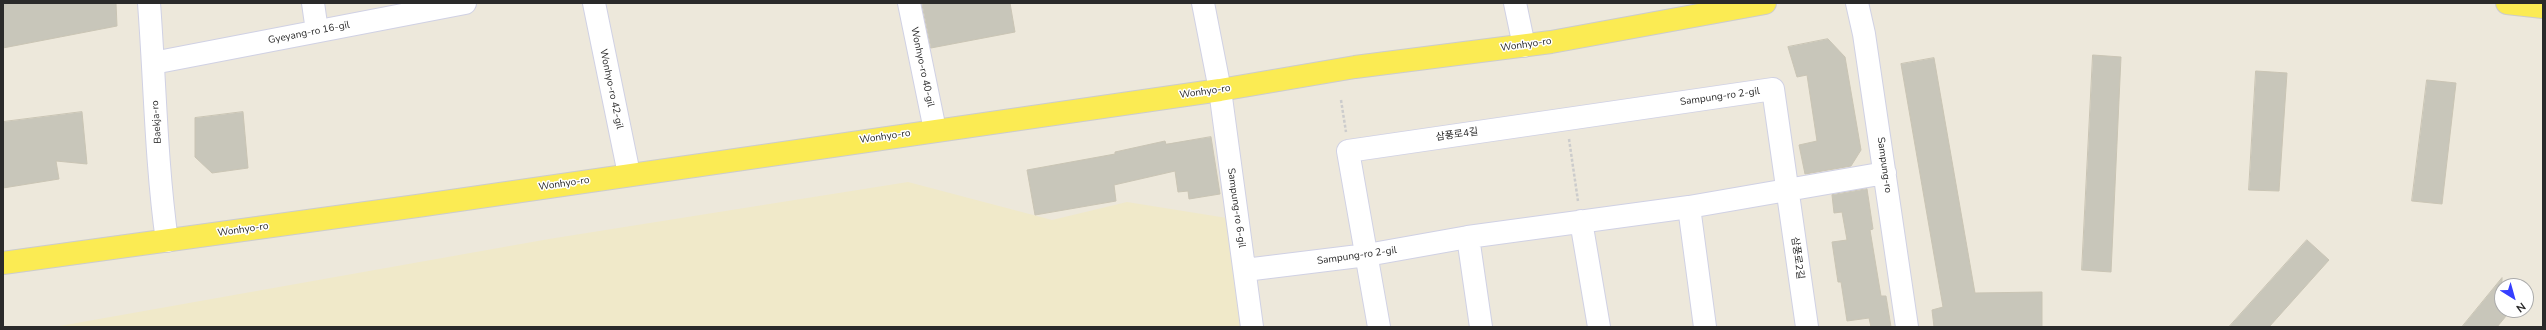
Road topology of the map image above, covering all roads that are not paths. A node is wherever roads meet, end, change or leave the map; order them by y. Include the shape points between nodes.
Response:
1 (149, 3) edge
2 (314, 3) edge
3 (465, 3) edge
4 (594, 3) edge
5 (910, 3) edge
6 (1204, 3) edge
7 (1515, 3) edge
8 (1765, 3) edge
9 (1857, 3) edge
10 (2507, 3) edge
11 (422, 7) edge
12 (2543, 7) edge
13 (318, 31) junction
14 (1524, 46) junction
15 (153, 63) junction
16 (1220, 90) junction
17 (1566, 118) joint
18 (936, 130) junction
19 (1885, 173) junction
20 (629, 174) junction
21 (1788, 189) junction
22 (1689, 207) junction
23 (1581, 220) junction
24 (1468, 237) junction
25 (167, 241) junction
26 (1367, 255) junction
27 (3, 263) edge
28 (1245, 270) junction
29 (1252, 327) edge
30 (1379, 327) edge
31 (1481, 327) edge
32 (1599, 327) edge
33 (1705, 327) edge
34 (1807, 327) edge
35 (1907, 327) edge

1 - 15 street, Baekja-ro
2 - 13 street
3 - 11 street, Gyeyang-ro 16-gil
4 - 20 street, Wonhyo-ro 42-gil
5 - 18 street, Wonhyo-ro 40-gil
6 - 16 street, Sampung-ro 6-gil
7 - 14 street
8 - 14 main road, Wonhyo-ro
9 - 19 street, Sampung-ro
10 - 12 main road
11 - 13 street, Gyeyang-ro 16-gil
13 - 15 street, Gyeyang-ro 16-gil
14 - 16 main road, Wonhyo-ro via 1355,67
15 - 25 street, Baekja-ro via 160,187
16 - 18 main road, Wonhyo-ro
16 - 28 street, Sampung-ro 6-gil
17 - 21 street, Sampung-ro 2-gil via 1773,89
17 - 26 street, 삼풍로4길 via 1348,151
18 - 20 main road, Wonhyo-ro
19 - 21 street, Sampung-ro 2-gil
19 - 35 street, Sampung-ro
20 - 25 main road, Wonhyo-ro
21 - 22 street, Sampung-ro 2-gil
21 - 34 street, 삼풍로2길
22 - 23 street, Sampung-ro 2-gil
22 - 33 street
23 - 24 street, Sampung-ro 2-gil
23 - 32 street
24 - 26 street, Sampung-ro 2-gil
24 - 31 street
25 - 27 main road, Wonhyo-ro
26 - 28 street, Sampung-ro 2-gil
26 - 30 street
28 - 29 street, Sampung-ro 6-gil

